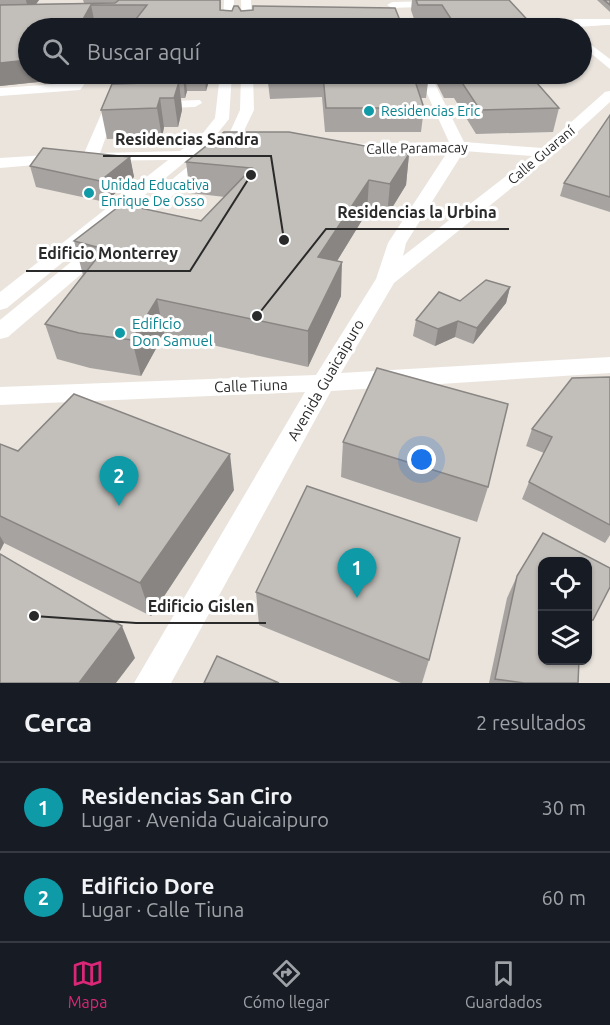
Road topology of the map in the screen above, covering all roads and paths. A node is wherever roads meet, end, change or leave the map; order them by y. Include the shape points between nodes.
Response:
1 (128, 0) edge
2 (229, 0) edge
3 (246, 0) edge
4 (390, 2) edge
5 (453, 4) edge
6 (106, 17) edge
7 (117, 17) joint
8 (228, 18) edge
9 (247, 18) edge
10 (398, 18) edge
11 (592, 22) edge
12 (610, 22) edge
13 (592, 50) edge
14 (610, 65) edge
15 (78, 84) edge
16 (225, 84) edge
17 (247, 84) edge
18 (429, 84) edge
19 (0, 92) edge
20 (610, 95) edge
21 (195, 103) dead end
22 (459, 146) junction
23 (333, 149) edge
24 (242, 152) edge
25 (215, 153) junction
26 (546, 153) junction
27 (185, 155) junction
28 (90, 158) junction
29 (0, 163) edge
30 (386, 279) junction
31 (0, 303) edge
32 (0, 332) edge
33 (610, 365) edge
34 (584, 367) junction
35 (610, 373) edge
36 (323, 383) junction
37 (0, 396) edge
38 (152, 683) edge

1 - 7 street
2 - 8 street
3 - 9 street
4 - 5 street
4 - 10 street
6 - 7 street
11 - 12 street
13 - 14 street
15 - 19 street
16 - 27 street via 222,118
17 - 25 street via 245,119 236,134
18 - 22 street
20 - 26 street, Calle Guaraní
21 - 28 street via 111,106
22 - 23 street, Calle Paramacay
22 - 26 street, Calle Paramacay
22 - 30 street, Avenida Guaicaipuro via 397,243
24 - 25 street
25 - 32 street
26 - 30 street, Calle Guaraní
27 - 28 street
27 - 31 street
28 - 29 street
30 - 36 street, Avenida Guaicaipuro
33 - 34 street, Calle Tiuna
34 - 35 street
34 - 36 street, Calle Tiuna
36 - 37 street, Calle Tiuna
36 - 38 street, Avenida Guaicaipuro

